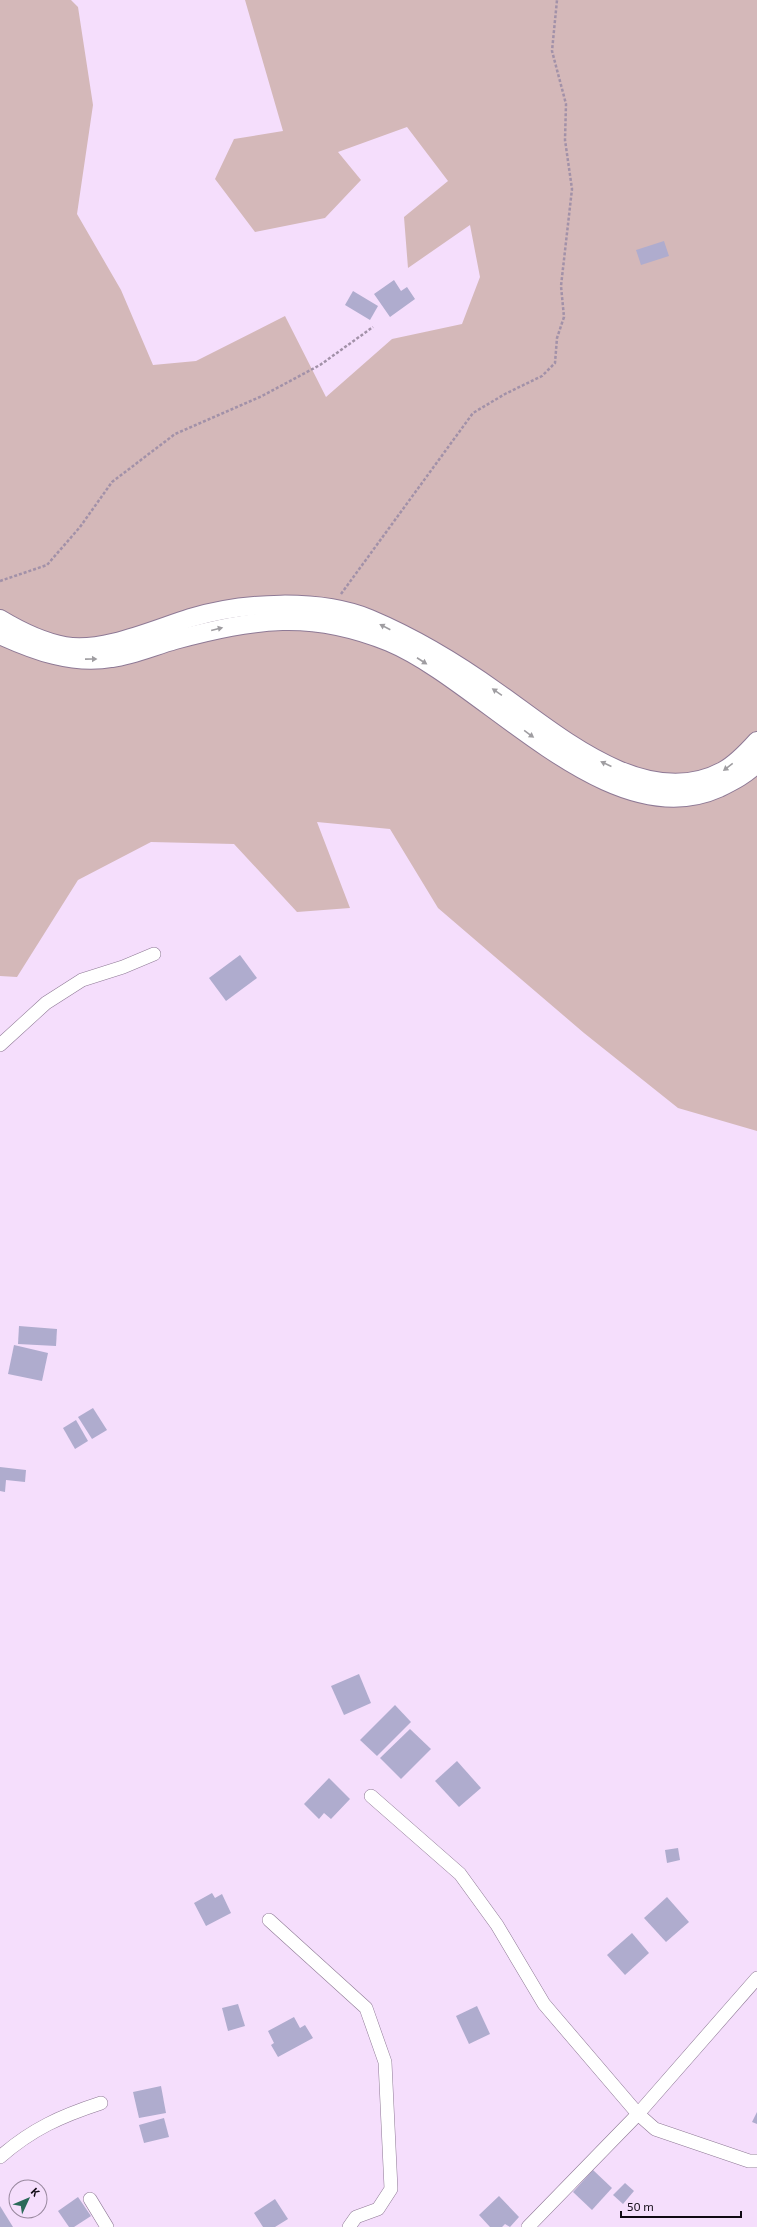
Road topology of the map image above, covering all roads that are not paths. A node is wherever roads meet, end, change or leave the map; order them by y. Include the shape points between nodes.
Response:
1 (0, 619) edge
2 (0, 635) edge
3 (757, 741) edge
4 (757, 763) edge
5 (154, 954) dead end
6 (0, 1045) edge
7 (371, 1796) dead end
8 (269, 1920) dead end
9 (757, 1978) edge
10 (101, 2103) dead end
11 (638, 2114) junction
12 (0, 2157) edge
13 (757, 2161) edge
14 (90, 2199) dead end
15 (108, 2227) edge
16 (349, 2227) edge
17 (528, 2227) edge

3 -> 1 main road via 724,770 707,778 688,783 654,782 605,764 569,743 455,664 422,646 369,619 330,609 279,605 226,608 134,637 67,647 40,639
2 -> 4 main road via 57,657 111,659 237,624 286,620 333,625 390,643 416,657 468,690 546,746 588,773 616,786 644,795 685,798 710,792 732,782
5 - 6 street via 82,980 46,1003
7 - 11 street via 460,1874 497,1925 544,2004
8 - 16 street via 366,2008 385,2062 391,2188 378,2209 356,2216
9 - 11 street
10 - 12 street via 61,2116 19,2140
11 - 13 street via 655,2128 749,2161
11 - 17 street
14 - 15 street

